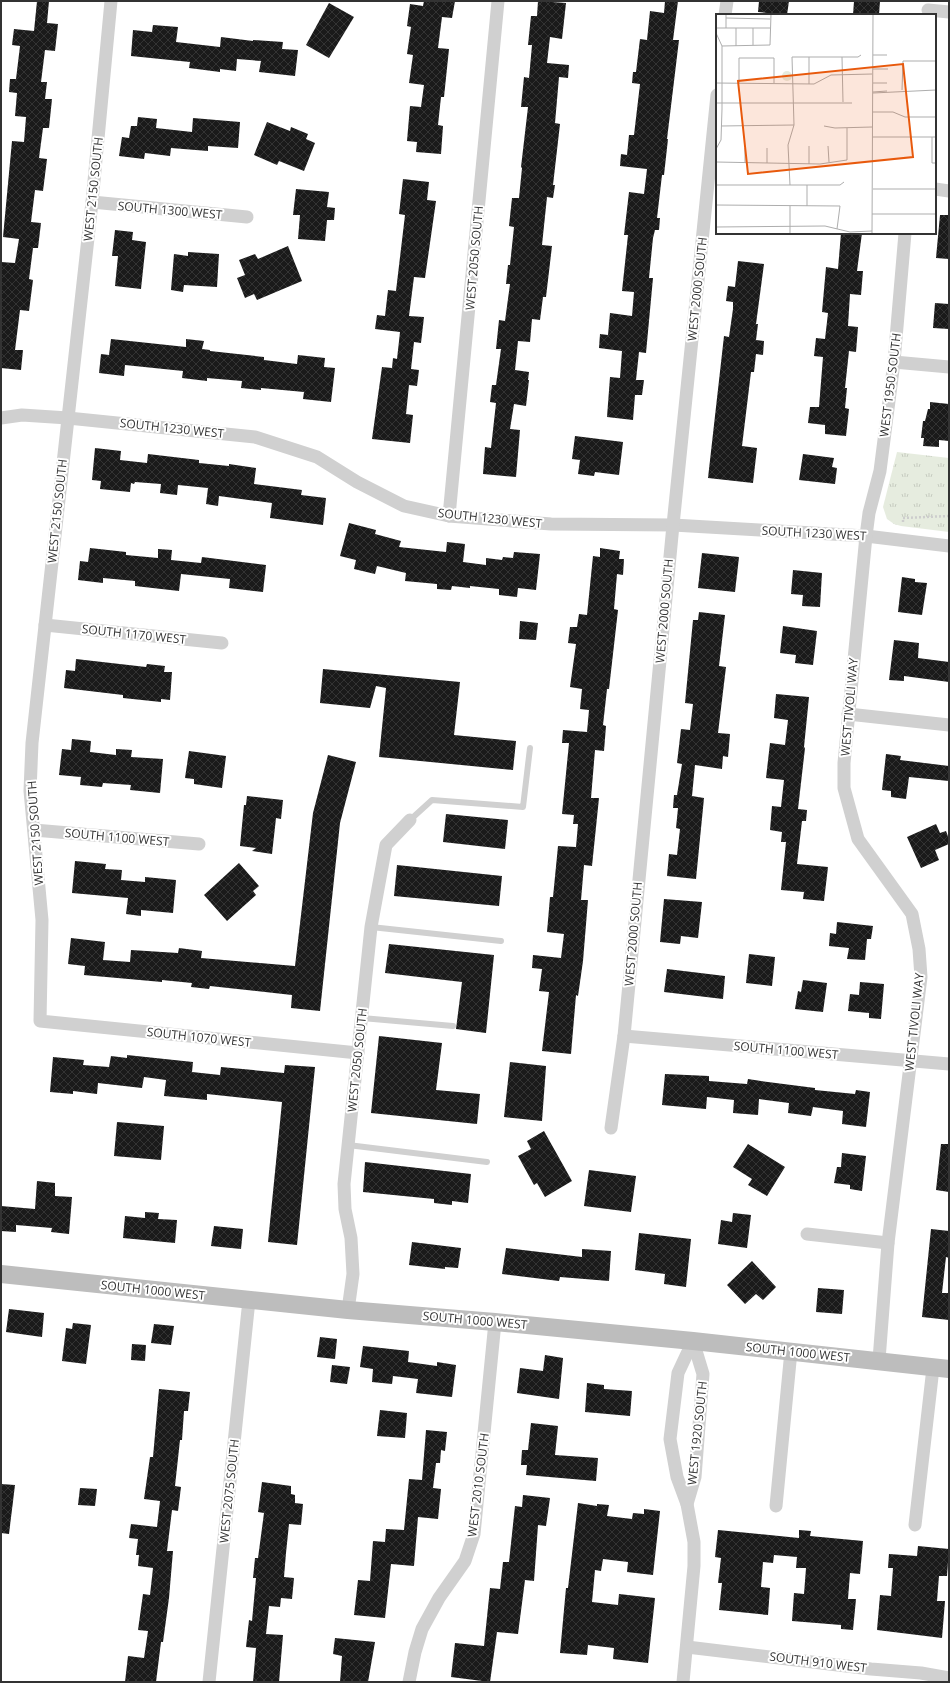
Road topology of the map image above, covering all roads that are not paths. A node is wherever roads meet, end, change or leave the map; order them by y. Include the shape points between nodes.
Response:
1 (111, 1) edge
2 (498, 1) edge
3 (727, 1) edge
4 (928, 9) edge
5 (949, 12) edge
6 (725, 14) edge
7 (716, 105) edge
8 (936, 189) edge
9 (949, 191) edge
10 (92, 202) junction
11 (247, 217) dead end
12 (905, 234) edge
13 (894, 362) junction
14 (949, 367) edge
15 (1, 418) edge
16 (68, 418) junction
17 (449, 516) junction
18 (673, 525) junction
19 (866, 536) junction
20 (949, 546) edge
21 (45, 625) junction
22 (222, 643) dead end
23 (848, 714) junction
24 (949, 725) edge
25 (530, 748) dead end
26 (410, 820) joint
27 (34, 830) junction
28 (199, 844) dead end
29 (371, 927) junction
30 (501, 941) dead end
31 (362, 1018) junction
32 (40, 1021) joint
33 (453, 1026) dead end
34 (624, 1036) junction
35 (358, 1053) junction
36 (910, 1060) junction
37 (949, 1064) edge
38 (611, 1128) dead end
39 (348, 1145) junction
40 (487, 1162) dead end
41 (807, 1234) dead end
42 (888, 1243) junction
43 (1, 1274) edge
44 (249, 1300) junction
45 (348, 1310) junction
46 (495, 1322) junction
47 (693, 1341) junction
48 (791, 1351) junction
49 (879, 1360) junction
50 (941, 1369) edge
51 (687, 1504) junction
52 (776, 1506) dead end
53 (915, 1524) dead end
54 (687, 1647) junction
55 (949, 1678) edge
56 (209, 1682) edge
57 (410, 1682) edge
58 (683, 1682) edge

1 - 10 street, WEST 2150 SOUTH
2 - 17 street, WEST 2050 SOUTH
3 - 6 street
4 - 5 street
7 - 18 street, WEST 2000 SOUTH
8 - 9 street
10 - 11 street, SOUTH 1300 WEST
10 - 16 street, WEST 2150 SOUTH
12 - 13 street, WEST 1950 SOUTH
13 - 14 street
13 - 19 street, WEST 1950 SOUTH via 880,470
15 - 16 street, SOUTH 1230 WEST
16 - 17 street, SOUTH 1230 WEST via 255,437 317,457 357,482 404,506
16 - 21 street, WEST 2150 SOUTH
17 - 18 street, SOUTH 1230 WEST via 551,524
18 - 19 street, SOUTH 1230 WEST
18 - 34 street, WEST 2000 SOUTH
19 - 20 street, SOUTH 1230 WEST
19 - 23 street, WEST TIVOLI WAY
21 - 22 street, SOUTH 1170 WEST
21 - 27 street, WEST 2150 SOUTH via 32,743 30,791
23 - 24 street
23 - 36 street, WEST TIVOLI WAY via 844,788 858,839 912,914 919,949 921,977
25 - 26 lane via 523,807 432,800
26 - 29 street, WEST 2050 SOUTH via 386,845
27 - 28 street, SOUTH 1100 WEST
27 - 32 street, WEST 2150 SOUTH via 42,920
29 - 30 lane
29 - 31 street, WEST 2050 SOUTH
31 - 33 lane
31 - 35 street, WEST 2050 SOUTH
32 - 35 street, SOUTH 1070 WEST
34 - 36 street, SOUTH 1100 WEST
34 - 38 street, WEST 2000 SOUTH
35 - 39 street, WEST 2050 SOUTH
36 - 37 street, SOUTH 1100 WEST
36 - 42 street, WEST TIVOLI WAY
39 - 40 lane
39 - 45 street, WEST 2050 SOUTH via 344,1184 353,1274
41 - 42 street
42 - 49 street, WEST TIVOLI WAY
43 - 44 main road, SOUTH 1000 WEST
44 - 45 main road, SOUTH 1000 WEST
44 - 56 street, WEST 2075 SOUTH
45 - 46 main road, SOUTH 1000 WEST
46 - 47 main road, SOUTH 1000 WEST
46 - 57 street, WEST 2010 SOUTH via 474,1534 465,1561 439,1598 422,1629
47 - 48 main road, SOUTH 1000 WEST
47 - 51 street, WEST 1920 SOUTH via 703,1374 695,1477
47 - 51 street, WEST 1920 SOUTH via 678,1373 670,1439 677,1477
48 - 49 main road, SOUTH 1000 WEST
48 - 52 street
49 - 50 main road, SOUTH 1000 WEST
50 - 53 street
51 - 54 street, WEST 1920 SOUTH via 694,1542 694,1560
54 - 55 street, SOUTH 910 WEST
54 - 58 street, WEST 1920 SOUTH

